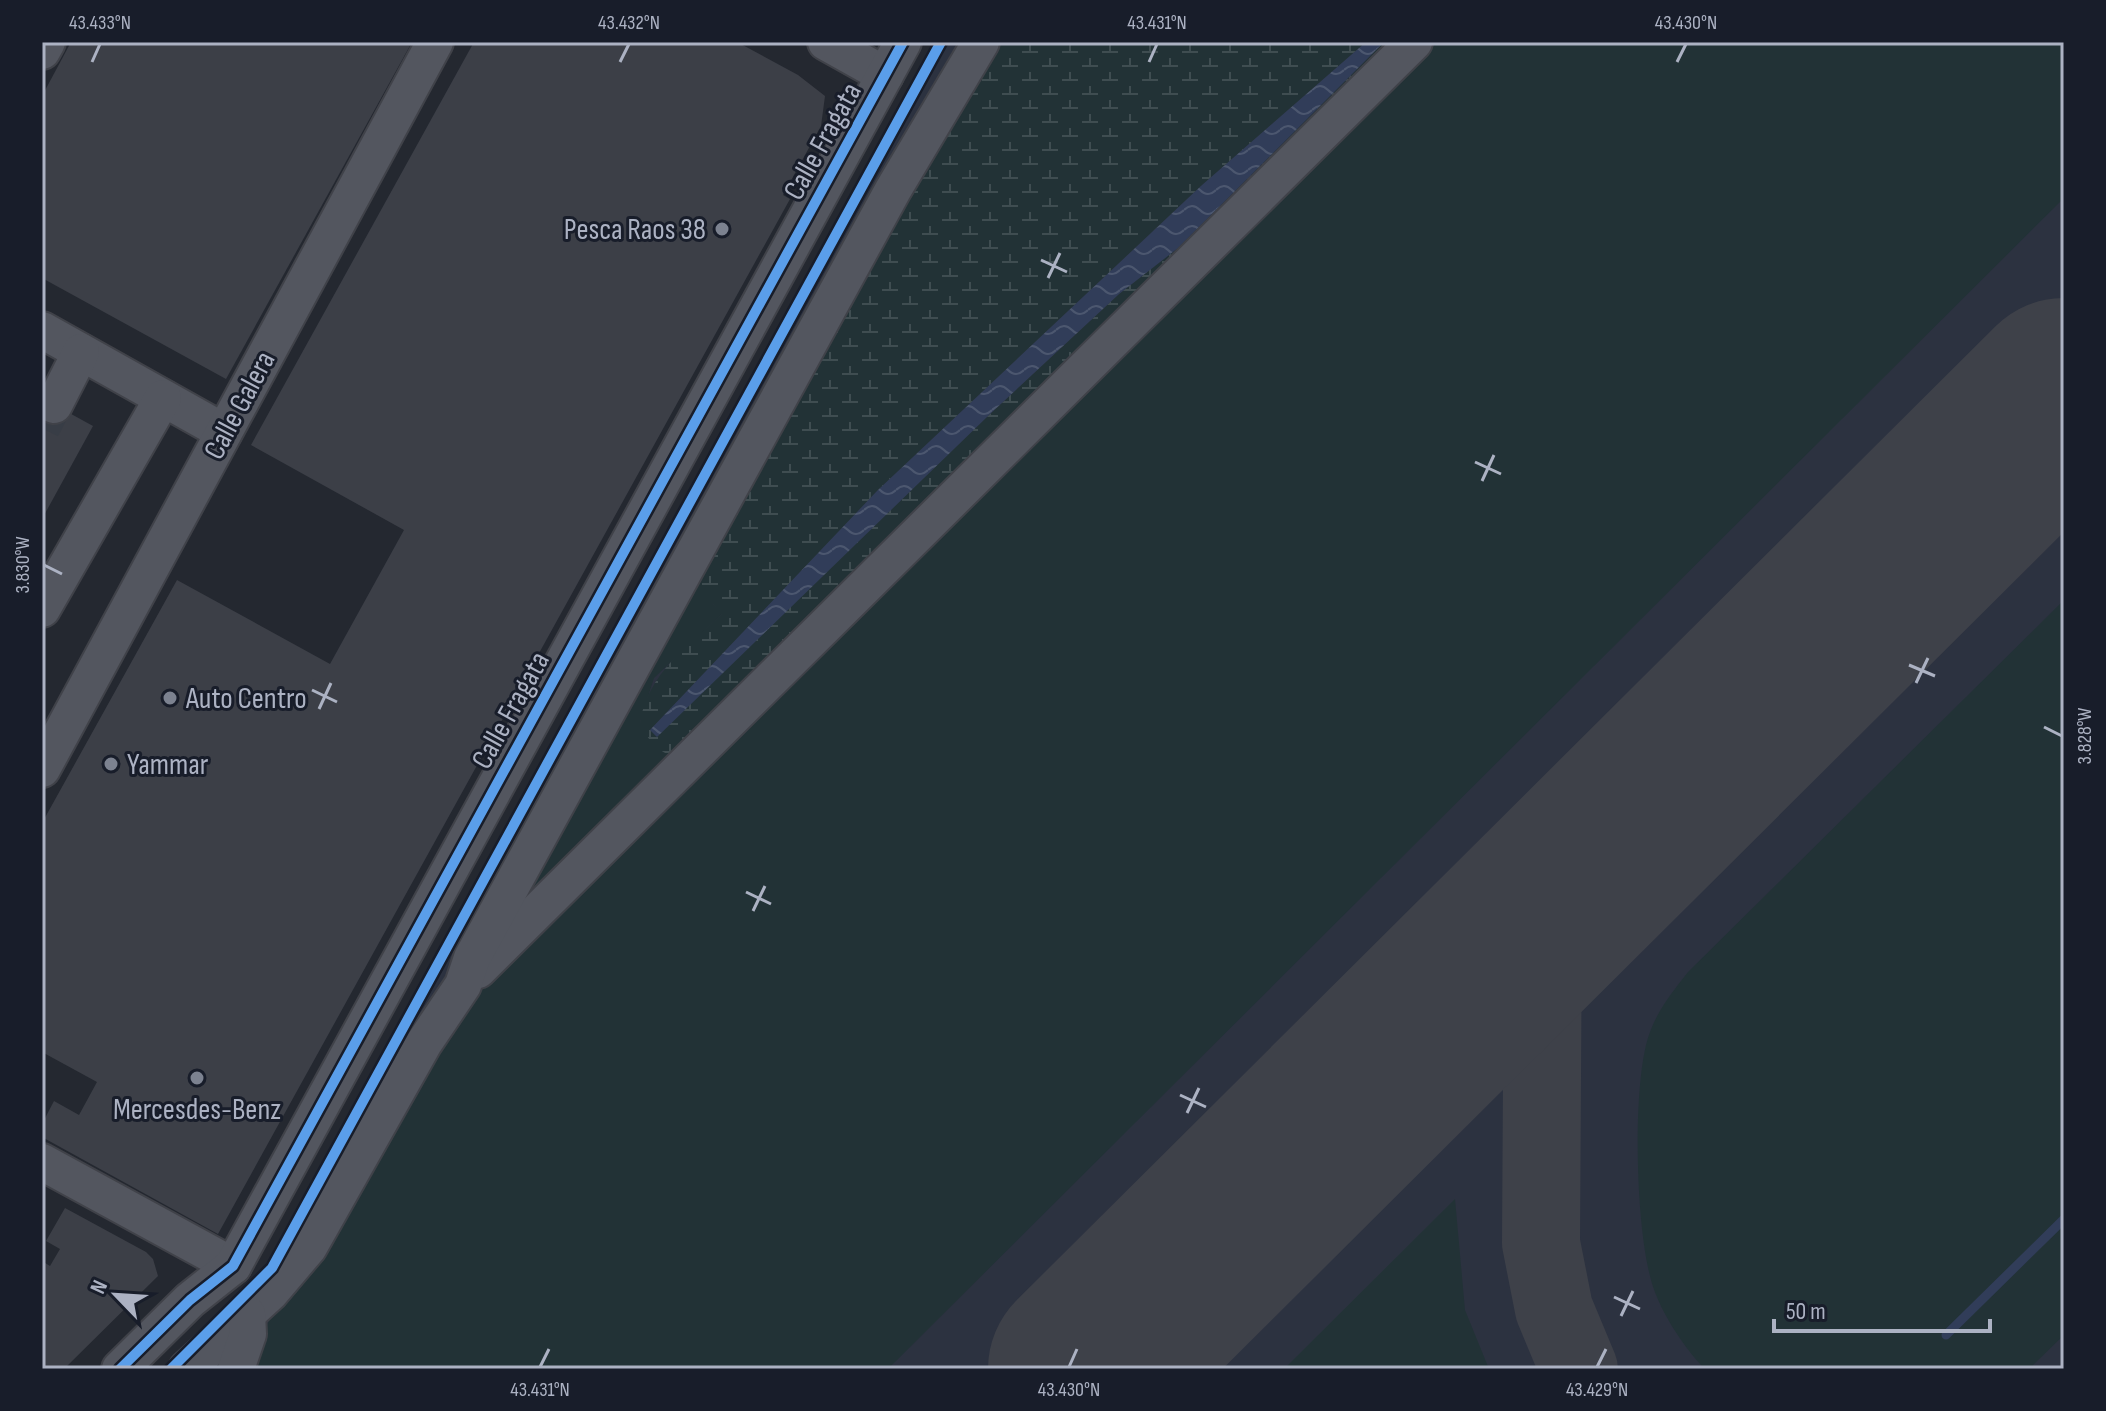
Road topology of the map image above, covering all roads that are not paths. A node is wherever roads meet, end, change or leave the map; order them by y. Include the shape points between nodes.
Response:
1 (47, 42) edge
2 (435, 42) edge
3 (826, 42) edge
4 (903, 42) edge
5 (981, 42) edge
6 (1414, 42) edge
7 (42, 51) edge
8 (885, 75) junction
9 (42, 330) edge
10 (81, 352) junction
11 (163, 398) junction
12 (54, 405) tunnel mouth
13 (224, 432) junction
14 (42, 609) edge
15 (42, 769) edge
16 (463, 985) junction
17 (42, 1162) edge
18 (233, 1266) junction
19 (247, 1314) junction
20 (120, 1369) edge
21 (187, 1369) edge
22 (236, 1369) edge

1 - 7 street
2 - 13 street, Calle Galera
3 - 8 street
4 - 8 street, Calle Fragata
5 - 16 street via 893,190 472,958
6 - 16 street
8 - 18 street, Calle Fragata
9 - 10 street
10 - 11 street
10 - 12 street
11 - 13 street
11 - 14 street
13 - 15 street, Calle Galera
16 - 19 street via 424,1043 309,1247
17 - 18 street
18 - 20 street, Calle Fragata
19 - 21 street
19 - 22 street via 248,1334

